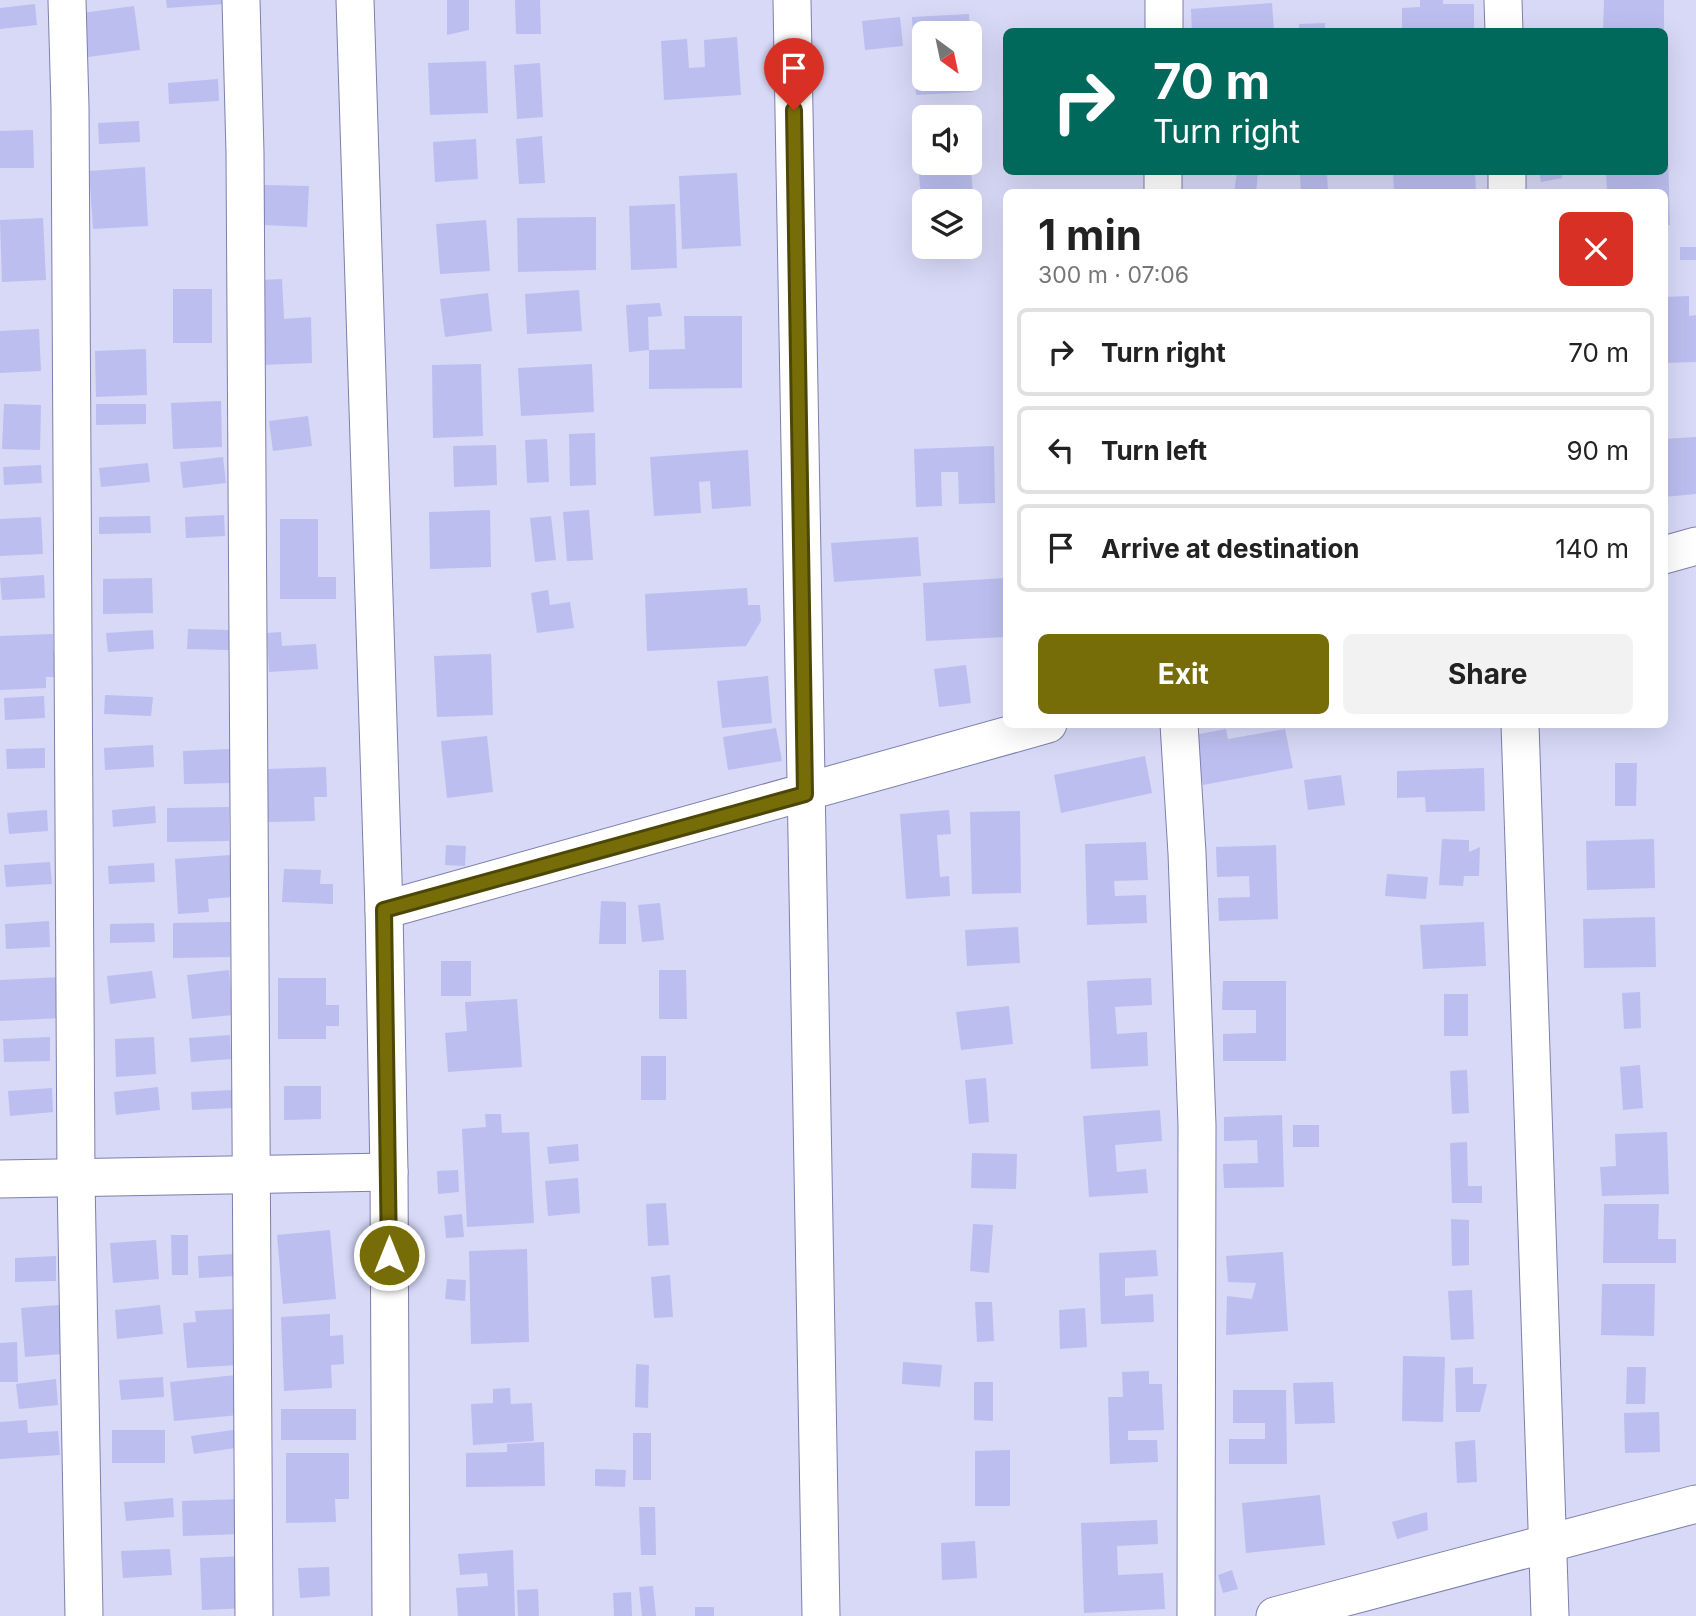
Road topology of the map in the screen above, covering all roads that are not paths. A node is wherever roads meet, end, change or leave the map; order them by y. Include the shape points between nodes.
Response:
1 (68, 0) edge
2 (241, 0) edge
3 (355, 0) edge
4 (792, 0) edge
5 (1164, 0) edge
6 (1503, 0) edge
7 (1164, 28) edge
8 (1504, 28) edge
9 (1696, 546) edge
10 (1668, 554) edge
11 (1034, 728) edge
12 (1179, 728) edge
13 (1520, 728) edge
14 (805, 794) junction
15 (384, 910) junction
16 (389, 1172) junction
17 (252, 1175) junction
18 (76, 1178) junction
19 (0, 1179) edge
20 (1696, 1504) edge
21 (1548, 1544) junction
22 (84, 1616) edge
23 (254, 1616) edge
24 (391, 1616) edge
25 (821, 1616) edge
26 (1196, 1616) edge
27 (1275, 1616) edge
28 (1550, 1616) edge

1 - 18 street
2 - 17 street
3 - 15 street
4 - 14 street
5 - 7 street
6 - 8 street
9 - 10 street
11 - 14 street
12 - 26 street via 1196,1125
13 - 21 street
14 - 15 street
14 - 25 street
15 - 16 street
16 - 17 street
16 - 24 street
17 - 18 street
17 - 23 street
18 - 19 street
18 - 22 street
20 - 21 street
21 - 27 street
21 - 28 street

